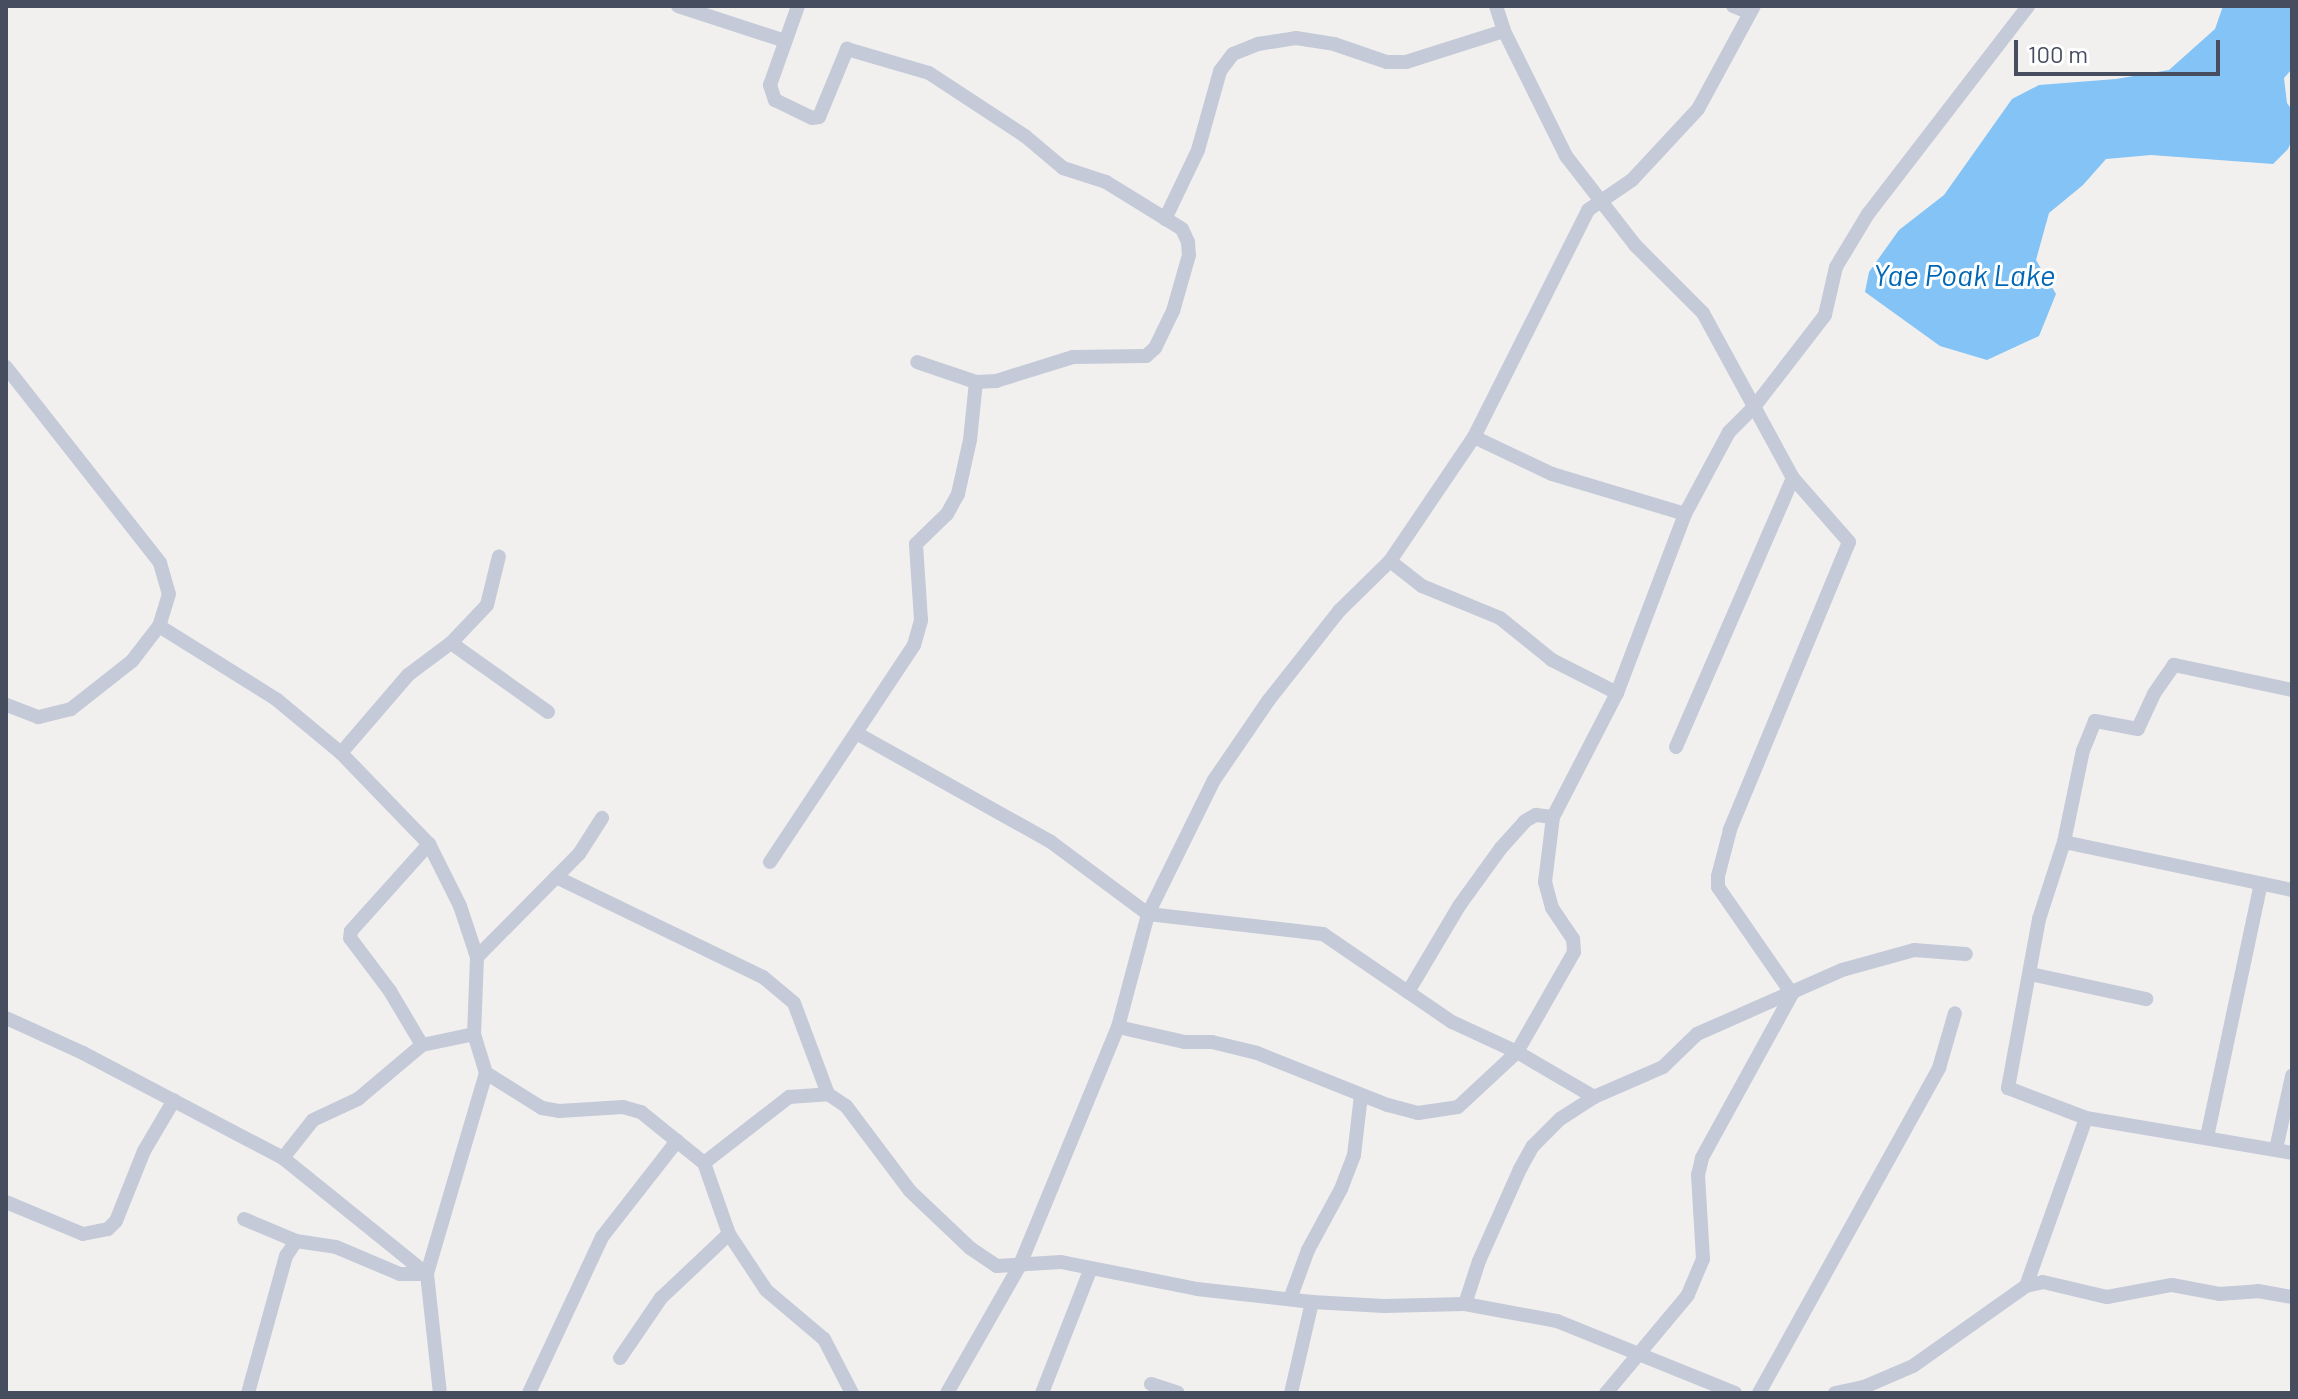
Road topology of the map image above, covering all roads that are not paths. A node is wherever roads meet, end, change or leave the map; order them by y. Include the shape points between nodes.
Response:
1 (678, 6) edge
2 (798, 6) edge
3 (1496, 6) edge
4 (1733, 6) edge
5 (2028, 6) edge
6 (1752, 10) edge
7 (718, 13) edge
8 (1504, 31) junction
9 (785, 41) junction
10 (1603, 202) junction
11 (1165, 219) junction
12 (917, 362) dead end
13 (6, 367) edge
14 (976, 382) junction
15 (1754, 407) junction
16 (1474, 437) junction
17 (1793, 478) junction
18 (1685, 514) junction
19 (499, 556) dead end
20 (1390, 561) junction
21 (159, 626) junction
22 (451, 643) junction
23 (2292, 690) edge
24 (1617, 693) junction
25 (6, 705) edge
26 (548, 712) dead end
27 (858, 734) junction
28 (1676, 747) dead end
29 (341, 753) junction
30 (1553, 817) junction
31 (602, 818) dead end
32 (2064, 842) junction
33 (429, 844) junction
34 (770, 862) dead end
35 (556, 877) junction
36 (2261, 884) junction
37 (2292, 890) edge
38 (1148, 914) junction
39 (1966, 954) dead end
40 (477, 957) junction
41 (2031, 974) junction
42 (1408, 992) junction
43 (1792, 994) junction
44 (2146, 999) dead end
45 (1955, 1013) dead end
46 (6, 1018) edge
47 (1118, 1027) junction
48 (474, 1034) junction
49 (422, 1045) junction
50 (1517, 1052) junction
51 (486, 1073) junction
52 (2292, 1076) edge
53 (828, 1094) junction
54 (1361, 1095) junction
55 (1594, 1097) junction
56 (174, 1100) junction
57 (2086, 1118) junction
58 (2207, 1137) junction
59 (677, 1141) junction
60 (2276, 1149) junction
61 (2292, 1153) edge
62 (283, 1158) junction
63 (704, 1163) junction
64 (6, 1202) edge
65 (244, 1219) dead end
66 (729, 1234) junction
67 (296, 1241) junction
68 (1019, 1267) junction
69 (1091, 1268) junction
70 (427, 1274) junction
71 (2026, 1286) junction
72 (2292, 1297) edge
73 (1290, 1299) junction
74 (1312, 1302) junction
75 (1465, 1304) junction
76 (1640, 1353) junction
77 (620, 1358) dead end
78 (1151, 1384) dead end
79 (248, 1393) edge
80 (440, 1393) edge
81 (529, 1393) edge
82 (852, 1393) edge
83 (947, 1393) edge
84 (1042, 1393) edge
85 (1178, 1393) edge
86 (1291, 1393) edge
87 (1606, 1393) edge
88 (1735, 1393) edge
89 (1759, 1393) edge
90 (1835, 1393) edge

1 - 7 street
2 - 9 street
3 - 8 street
4 - 6 street
5 - 15 street via 1868,214 1836,267 1825,315
6 - 10 street via 1698,109 1632,180
7 - 9 street
8 - 10 street via 1566,156
8 - 11 street via 1406,62 1387,62 1296,38 1233,54 1220,71 1198,150
9 - 11 street via 770,93 800,112 819,117 843,52 852,49 929,73 1025,136 1063,168 1106,182
10 - 15 street via 1635,245 1703,313
10 - 16 street via 1588,210
11 - 14 street via 1182,229 1189,255 1173,311 1155,348 1136,358 1073,357 996,381
12 - 14 street
13 - 21 street via 160,563 169,594
14 - 27 street via 958,494 947,514 916,544 921,620 914,645
15 - 17 street
15 - 18 street via 1729,432
16 - 18 street via 1552,474
16 - 20 street
17 - 28 street
17 - 43 street via 1847,537 1849,549 1730,830 1718,876 1718,887
18 - 24 street
19 - 22 street via 487,605
20 - 24 street via 1422,586 1500,618 1552,660
20 - 38 street via 1339,611 1259,714 1214,780
21 - 25 street via 132,661 71,709 38,717
21 - 29 street via 276,699
22 - 26 street
22 - 29 street via 408,675
23 - 32 street via 2174,665 2138,729 2095,721 2083,750
24 - 30 street
27 - 34 street
27 - 38 street via 1051,842
29 - 33 street
30 - 42 street via 1536,815 1525,821 1501,848
30 - 50 street via 1545,882 1552,908 1573,939 1574,952
31 - 35 street
32 - 36 street
32 - 41 street via 2039,919
33 - 40 street via 460,906
33 - 49 street via 350,938
35 - 40 street
35 - 53 street via 763,977 794,1003
36 - 37 street
36 - 58 street
38 - 42 street via 1323,934
38 - 47 street
39 - 43 street via 1914,950 1842,970
40 - 48 street
41 - 44 street
41 - 57 street via 2008,1088
42 - 50 street via 1452,1022
43 - 55 street via 1697,1034 1663,1067
43 - 76 street via 1702,1158 1698,1189 1703,1259 1698,1275
45 - 89 street via 1939,1068
46 - 56 street
47 - 54 street via 1257,1053
47 - 68 street
48 - 49 street
48 - 51 street
49 - 62 street via 358,1099 313,1120
50 - 54 street via 1458,1107 1445,1111 1418,1113
50 - 55 street
51 - 59 street via 542,1108 623,1107 641,1112
51 - 70 street
52 - 60 street
53 - 63 street via 789,1097
53 - 68 street via 846,1106 910,1191 970,1248 997,1266
54 - 73 street via 1354,1155
55 - 75 street via 1560,1119 1533,1146 1479,1261
56 - 62 street
56 - 64 street via 108,1229 83,1234
57 - 58 street
57 - 71 street
58 - 60 street
59 - 63 street
59 - 81 street via 602,1237
60 - 61 street
62 - 70 street
63 - 66 street
65 - 67 street
66 - 77 street via 661,1298
66 - 82 street via 766,1290 824,1339
67 - 70 street via 336,1247 400,1274
67 - 79 street via 286,1256
68 - 69 street via 1061,1262
68 - 83 street
69 - 73 street via 1197,1289
69 - 84 street
70 - 80 street
71 - 72 street via 2043,1282 2107,1297 2172,1285 2219,1294 2258,1291
71 - 90 street via 1913,1366
73 - 74 street
74 - 75 street
74 - 86 street
75 - 76 street via 1557,1321
76 - 87 street
76 - 88 street
78 - 85 street

